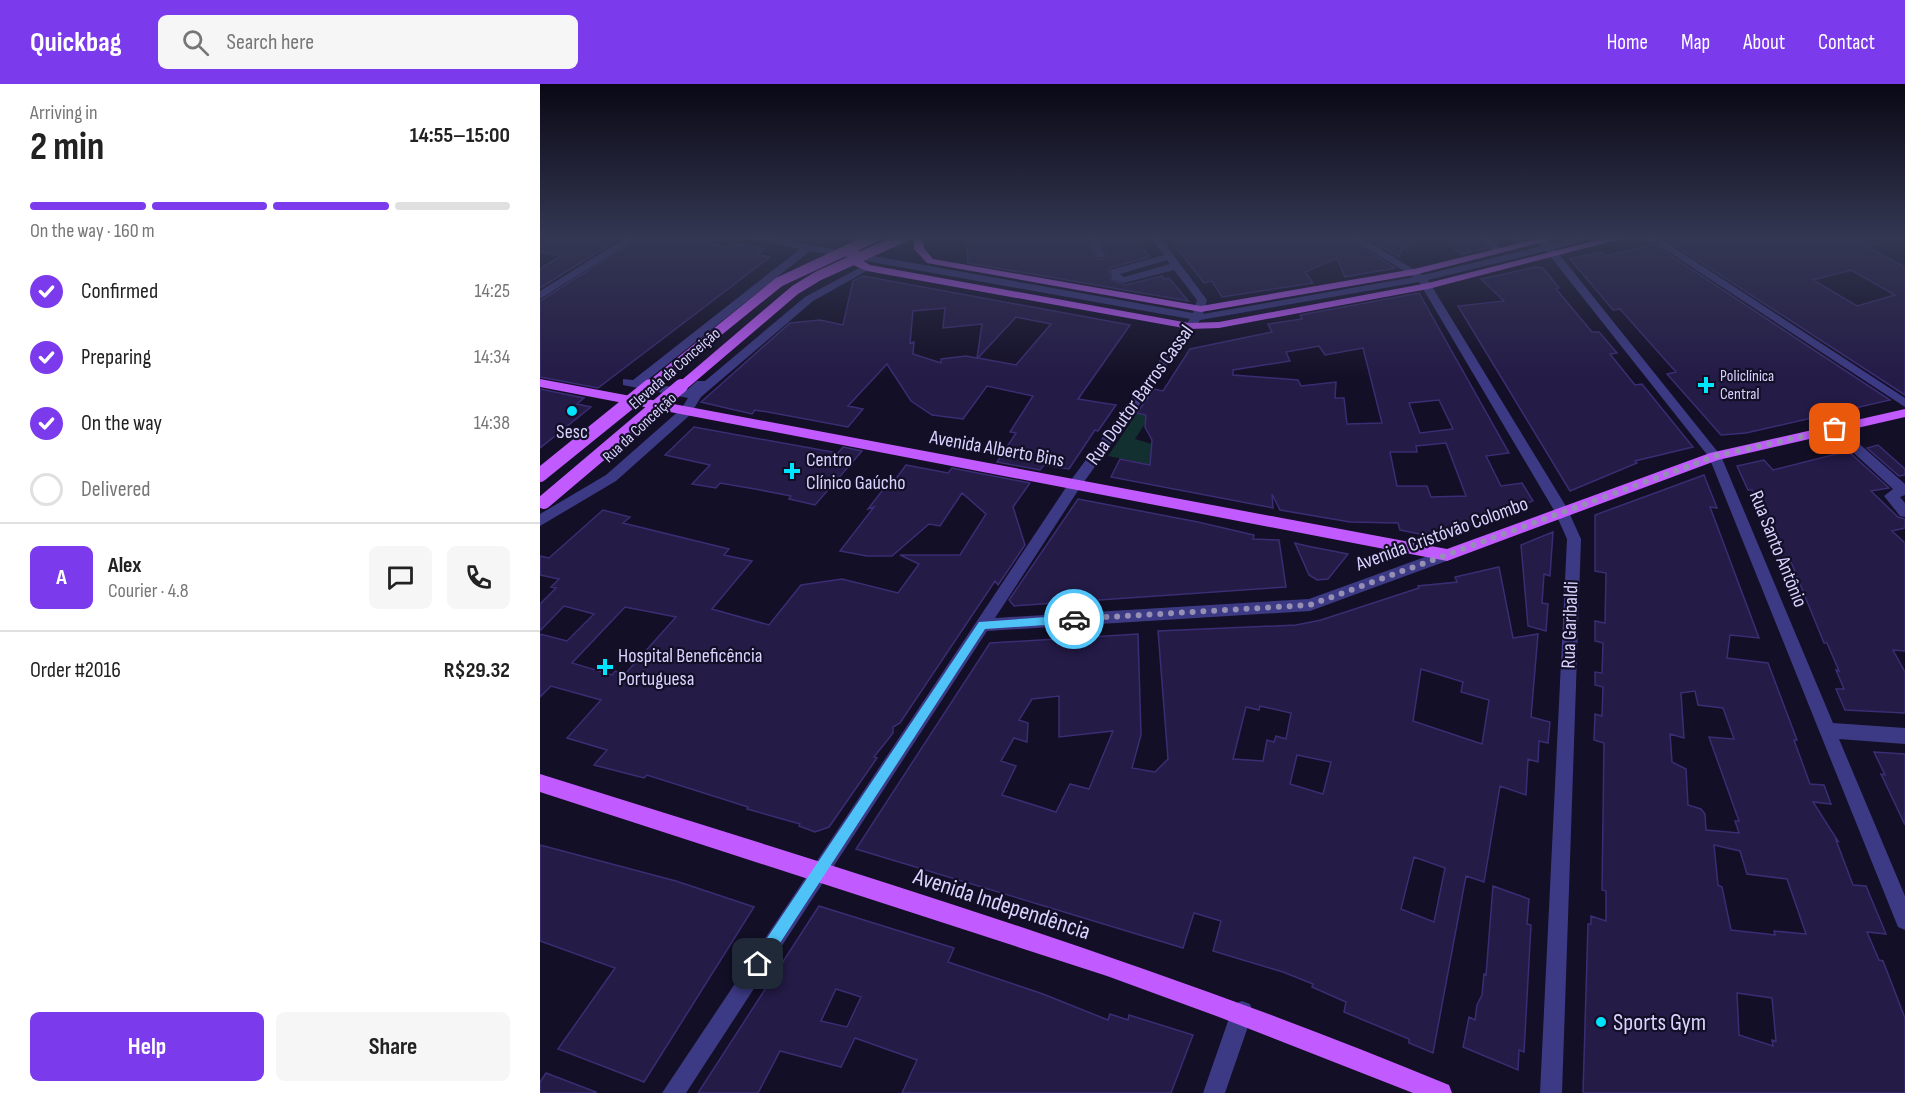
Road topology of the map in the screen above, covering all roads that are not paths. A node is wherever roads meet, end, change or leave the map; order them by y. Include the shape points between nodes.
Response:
1 (559, 284) edge
2 (755, 284) edge
3 (776, 284) edge
4 (806, 284) edge
5 (818, 284) edge
6 (838, 284) edge
7 (975, 284) edge
8 (1009, 284) edge
9 (1040, 284) edge
10 (1190, 284) edge
11 (1391, 284) edge
12 (1399, 284) edge
13 (1424, 284) edge
14 (1578, 284) edge
15 (1723, 284) edge
16 (540, 296) edge
17 (1196, 317) junction
18 (540, 383) edge
19 (1905, 403) edge
20 (686, 412) junction
21 (1905, 413) edge
22 (1835, 429) junction
23 (1716, 456) junction
24 (540, 475) edge
25 (1076, 483) junction
26 (1904, 490) edge
27 (542, 504) edge
28 (1562, 512) junction
29 (1905, 512) edge
30 (540, 521) edge
31 (1447, 555) junction
32 (982, 625) junction
33 (1828, 730) junction
34 (1905, 736) edge
35 (540, 783) edge
36 (819, 872) junction
37 (1905, 920) edge
38 (1242, 1012) junction
39 (673, 1093) edge
40 (1214, 1093) edge
41 (1441, 1093) edge
42 (1551, 1093) edge

1 - 16 street
2 - 5 street via 631,383 689,394
3 - 24 main road, Elevada da Conceição, bridge
4 - 27 main road, Elevada da Conceição, bridge via 781,300
6 - 20 street, Rua da Conceição via 809,300 696,395
7 - 17 main road
8 - 17 street
9 - 17 main road
10 - 17 street, Rua Doutor Barros Cassal via 1202,300
11 - 17 main road
12 - 17 main road via 1219,326
13 - 28 street, Rua Garibaldi
14 - 23 street, Rua Santo Antônio
15 - 19 street
17 - 25 street, Rua Doutor Barros Cassal
18 - 20 main road, Avenida Alberto Bins
20 - 25 main road, Avenida Alberto Bins
20 - 30 street, Rua da Conceição via 611,478
21 - 22 main road, Avenida Cristóvão Colombo
22 - 23 main road, Avenida Cristóvão Colombo
22 - 26 street
23 - 28 main road, Avenida Cristóvão Colombo
23 - 33 street, Rua Santo Antônio
25 - 31 main road, Avenida Alberto Bins
25 - 32 street, Rua Doutor Barros Cassal
26 - 29 street via 1891,496
28 - 31 main road, Avenida Cristóvão Colombo
28 - 42 street, Rua Garibaldi via 1574,539
31 - 32 street, Avenida Cristóvão Colombo via 1310,605
32 - 36 street, Rua Doutor Barros Cassal
33 - 34 street
33 - 37 street, Rua Santo Antônio
35 - 36 main road, Avenida Independência
36 - 38 main road, Avenida Independência
36 - 39 street, Rua Doutor Barros Cassal
38 - 40 street
38 - 41 main road, Avenida Independência

